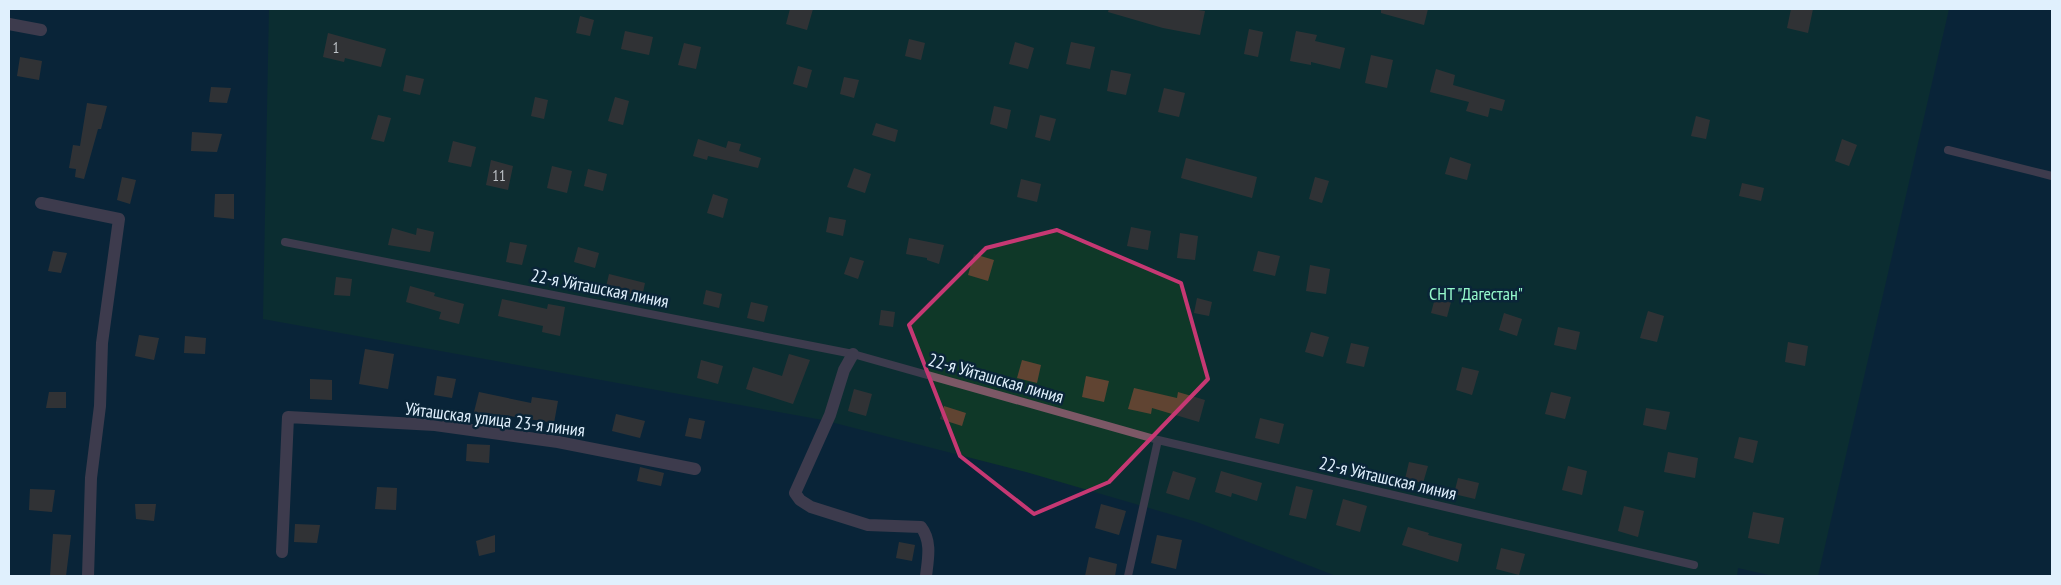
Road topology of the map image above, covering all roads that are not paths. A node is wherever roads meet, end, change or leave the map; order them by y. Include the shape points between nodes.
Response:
1 (9, 24) edge
2 (41, 30) dead end
3 (1948, 150) dead end
4 (2052, 176) edge
5 (41, 203) dead end
6 (285, 242) dead end
7 (853, 354) junction
8 (1158, 440) junction
9 (695, 469) dead end
10 (282, 552) dead end
11 (1694, 565) dead end
12 (88, 576) edge
13 (926, 576) edge
14 (1128, 576) edge

1 - 2 street
3 - 4 lane
5 - 12 street via 119,219 102,343 100,406 91,478
6 - 7 lane, 22-я Уйташская линия
7 - 8 lane, 22-я Уйташская линия
7 - 13 street via 795,493 811,507 868,525 921,526 929,543
8 - 11 lane, 22-я Уйташская линия
8 - 14 lane
9 - 10 street, Уйташская улица 23-я линия via 558,442 435,425 288,417

